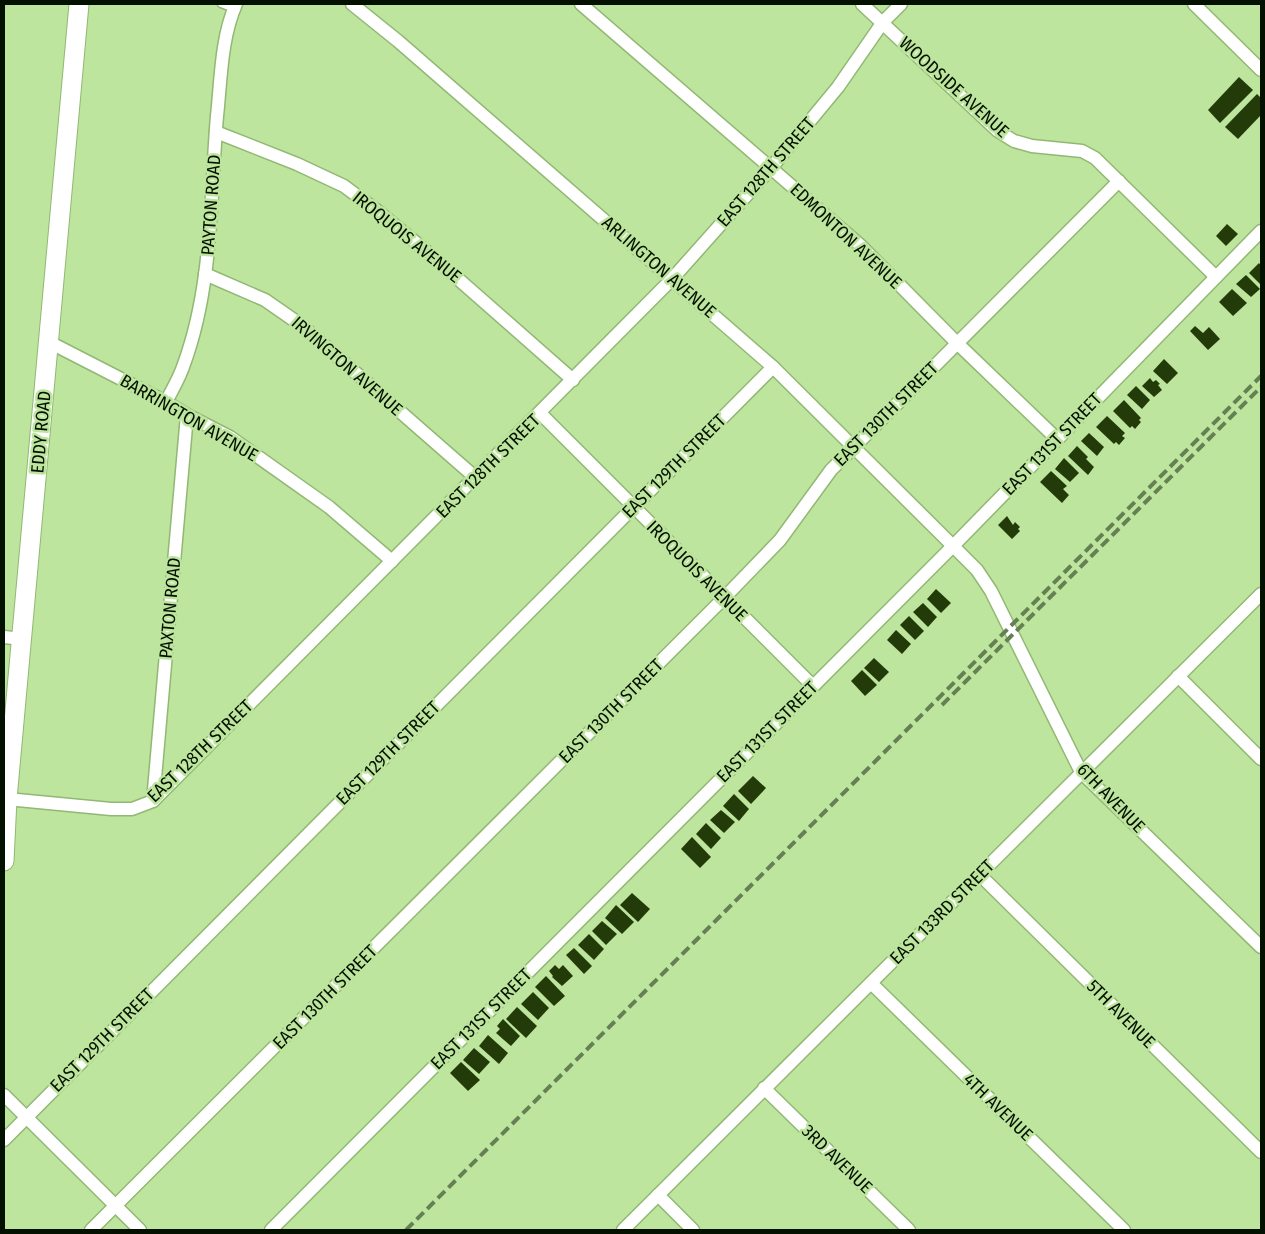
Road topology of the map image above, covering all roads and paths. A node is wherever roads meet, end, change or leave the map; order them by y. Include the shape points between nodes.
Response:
1 (80, 4) edge
2 (221, 4) edge
3 (352, 4) edge
4 (581, 4) edge
5 (862, 4) edge
6 (901, 4) edge
7 (1194, 4) edge
8 (235, 6) edge
9 (883, 22) junction
10 (1261, 70) edge
11 (216, 132) junction
12 (771, 168) junction
13 (1119, 181) junction
14 (1261, 231) edge
15 (206, 274) junction
16 (1216, 277) junction
17 (672, 279) junction
18 (49, 342) junction
19 (957, 343) junction
20 (773, 367) junction
21 (573, 380) junction
22 (166, 402) junction
23 (540, 414) junction
24 (186, 415) junction
25 (1057, 439) junction
26 (854, 446) junction
27 (476, 478) junction
28 (633, 507) junction
29 (953, 546) junction
30 (392, 561) junction
31 (1261, 594) edge
32 (724, 598) junction
33 (13, 638) edge
34 (1178, 676) junction
35 (813, 686) junction
36 (1261, 759) edge
37 (1081, 772) junction
38 (7, 799) junction
39 (152, 801) junction
40 (4, 861) edge
41 (980, 875) junction
42 (1261, 947) edge
43 (871, 983) junction
44 (764, 1088) junction
45 (4, 1095) edge
46 (26, 1117) junction
47 (4, 1140) edge
48 (1261, 1152) edge
49 (658, 1195) junction
50 (115, 1206) junction
51 (91, 1230) edge
52 (140, 1230) edge
53 (271, 1230) edge
54 (623, 1230) edge
55 (693, 1230) edge
56 (909, 1230) edge
57 (1124, 1230) edge

1 - 18 street, EDDY ROAD
2 - 8 lane
3 - 17 street, ARLINGTON AVENUE
4 - 12 street, EDMONTON AVENUE
5 - 9 street, WOODSIDE AVENUE
6 - 9 street, EAST 128TH STREET
7 - 10 street
8 - 11 street, PAYTON ROAD via 225,39
9 - 12 street, EAST 128TH STREET via 838,87
9 - 13 street, WOODSIDE AVENUE via 998,131 1014,141 1032,146 1082,151 1095,158
11 - 15 street, PAYTON ROAD
11 - 21 street, IROQUOIS AVENUE via 344,186 432,256
12 - 17 street, EAST 128TH STREET
12 - 19 street, EDMONTON AVENUE via 861,246
13 - 16 street, WOODSIDE AVENUE
13 - 19 street, EAST 130TH STREET
14 - 16 street, EAST 131ST STREET
15 - 22 street, PAYTON ROAD via 184,365
15 - 27 street, IRVINGTON AVENUE via 265,300 301,325
16 - 25 street, EAST 131ST STREET
17 - 20 street, ARLINGTON AVENUE
17 - 21 street, EAST 128TH STREET
18 - 22 street, BARRINGTON AVENUE
18 - 33 street, EDDY ROAD
19 - 25 street, EDMONTON AVENUE
19 - 26 street, EAST 130TH STREET
20 - 26 street, ARLINGTON AVENUE
20 - 28 street, EAST 129TH STREET
21 - 23 street, EAST 128TH STREET
22 - 24 street, BARRINGTON AVENUE
23 - 27 street, EAST 128TH STREET
23 - 28 street, IROQUOIS AVENUE
24 - 30 street, BARRINGTON AVENUE via 230,437 329,507
24 - 39 street, PAXTON ROAD
25 - 29 street, EAST 131ST STREET
26 - 29 street, ARLINGTON AVENUE
26 - 32 street, EAST 130TH STREET via 831,470 780,540
27 - 30 street, EAST 128TH STREET
28 - 32 street, IROQUOIS AVENUE
28 - 46 street, EAST 129TH STREET
29 - 35 street, EAST 131ST STREET
29 - 37 street, 6TH AVENUE via 977,570 991,591
30 - 39 street, EAST 128TH STREET
31 - 34 street, EAST 133RD STREET
32 - 35 street, IROQUOIS AVENUE
32 - 50 street, EAST 130TH STREET
33 - 38 street, EDDY ROAD
34 - 36 street
34 - 37 street, EAST 133RD STREET
35 - 53 street, EAST 131ST STREET
37 - 41 street, EAST 133RD STREET
37 - 42 street, 6TH AVENUE
38 - 39 street, EAST 128TH STREET via 111,809 132,809
38 - 40 street, EDDY ROAD
41 - 43 street, EAST 133RD STREET
41 - 48 street, 5TH AVENUE
43 - 44 street, EAST 133RD STREET
43 - 57 street, 4TH AVENUE
44 - 49 street, EAST 133RD STREET
44 - 56 street, 3RD AVENUE
45 - 46 street
46 - 47 street, EAST 129TH STREET
46 - 50 street
49 - 54 street, EAST 133RD STREET
49 - 55 street
50 - 51 street, EAST 130TH STREET
50 - 52 street

